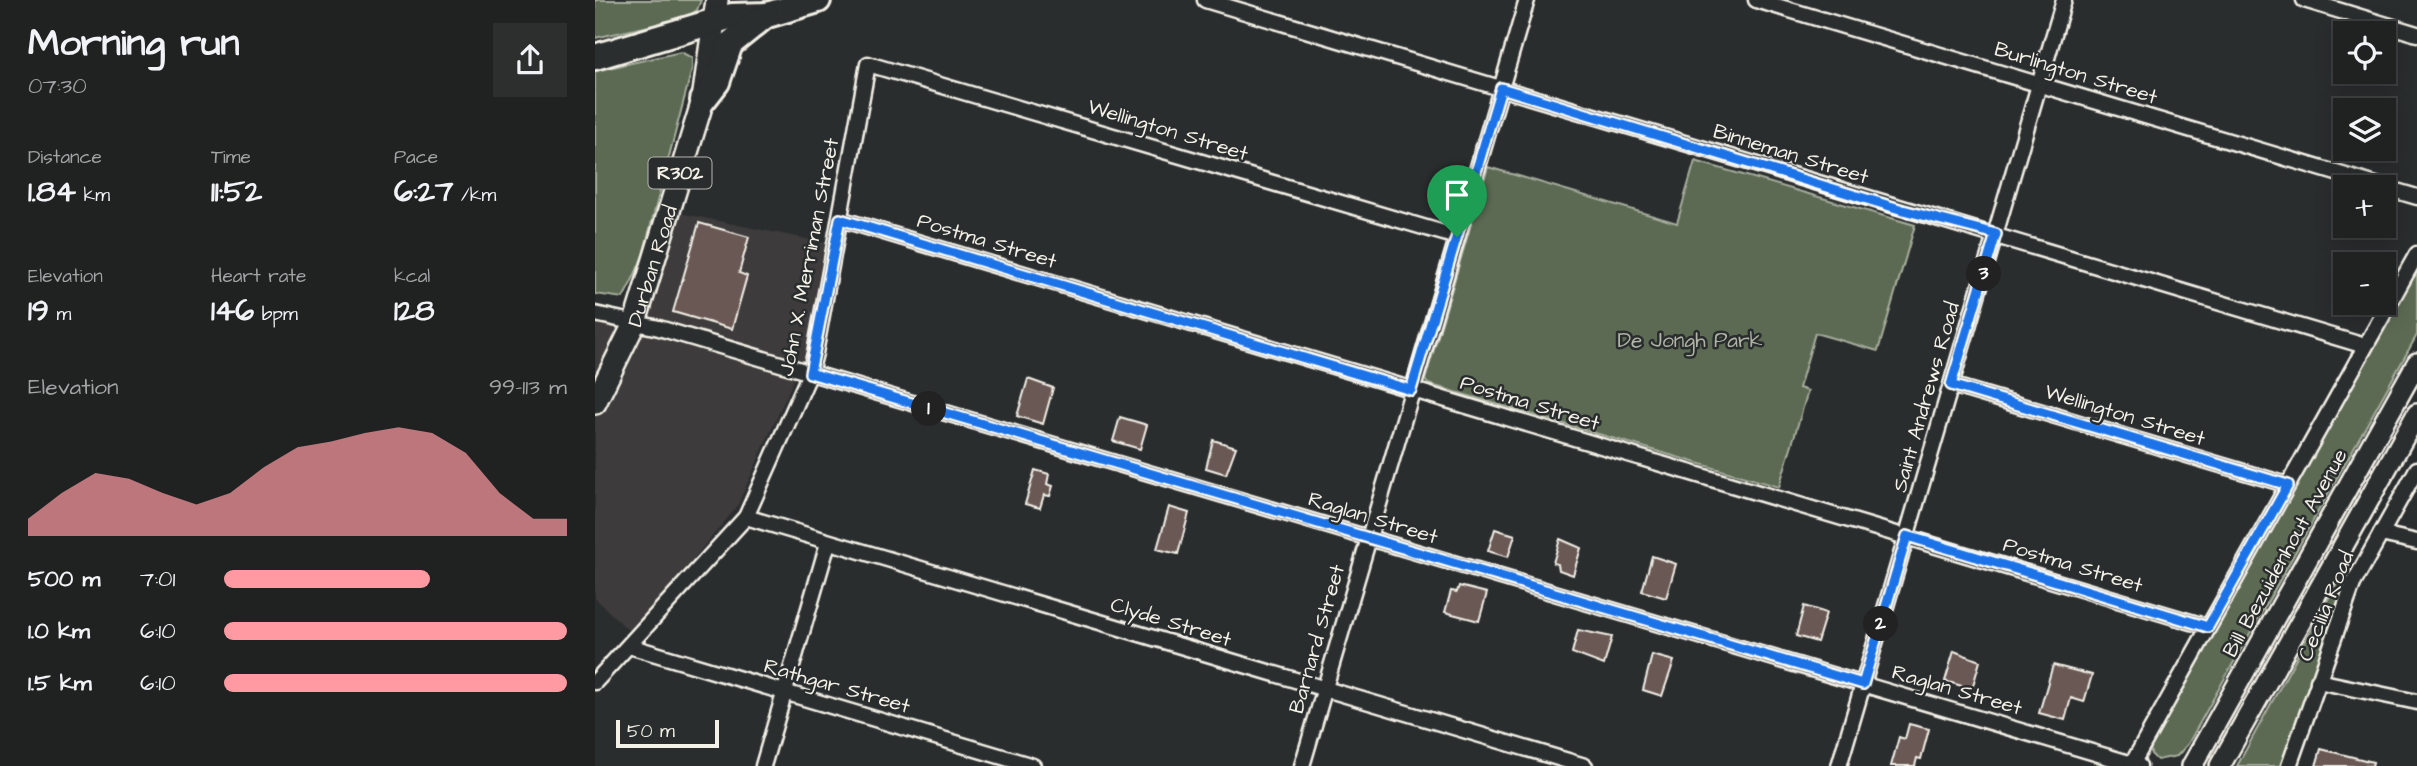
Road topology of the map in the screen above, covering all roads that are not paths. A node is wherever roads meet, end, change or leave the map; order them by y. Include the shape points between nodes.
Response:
1 (818, 0) edge
2 (1205, 0) edge
3 (1527, 0) edge
4 (1756, 0) edge
5 (2064, 0) edge
6 (2304, 0) edge
7 (714, 11) edge
8 (767, 15) junction
9 (2417, 34) edge
10 (595, 57) edge
11 (868, 64) joint
12 (2040, 84) junction
13 (1501, 88) junction
14 (703, 100) junction
15 (2343, 175) edge
16 (2396, 191) edge
17 (2417, 197) edge
18 (840, 219) junction
19 (1996, 234) junction
20 (1457, 237) junction
21 (2417, 254) edge
22 (595, 314) edge
23 (635, 322) junction
24 (2365, 346) junction
25 (814, 353) junction
26 (775, 362) junction
27 (2417, 362) edge
28 (810, 373) junction
29 (1951, 385) junction
30 (1411, 390) junction
31 (595, 403) edge
32 (2417, 414) edge
33 (2417, 469) edge
34 (2288, 485) junction
35 (746, 517) junction
36 (2381, 534) junction
37 (1907, 536) junction
38 (1369, 538) junction
39 (2417, 542) edge
40 (828, 543) junction
41 (2208, 627) junction
42 (629, 646) junction
43 (2318, 681) junction
44 (595, 682) edge
45 (1863, 684) junction
46 (1324, 690) junction
47 (785, 693) junction
48 (2417, 702) edge
49 (2134, 765) edge
50 (763, 766) edge
51 (1033, 766) edge
52 (1302, 766) edge
53 (1584, 766) edge
54 (1839, 766) edge
55 (2192, 766) edge
56 (2220, 766) edge
57 (2289, 766) edge

1 - 8 highway
2 - 13 street, Binneman Street
3 - 13 street, Barnard Street
4 - 12 street, Burlington Street
5 - 12 street, Saint Andrews Road
6 - 9 street
7 - 8 highway via 732,16
7 - 10 highway
7 - 14 main road, Durban Road / R302
8 - 14 highway via 730,44 717,82
11 - 18 street, John X. Merriman Street
11 - 20 street, Wellington Street
12 - 15 street, Burlington Street
12 - 19 street, Saint Andrews Road
13 - 19 street, Binneman Street
13 - 20 street, Barnard Street
14 - 23 main road, Durban Road / R302
16 - 17 street, Burlington Street
18 - 25 street, John X. Merriman Street
18 - 30 street, Postma Street
19 - 24 street, Binneman Street
19 - 29 street, Saint Andrews Road
20 - 30 street, Barnard Street
21 - 24 street
22 - 23 street, Raglan Street
23 - 26 street, Raglan Street
23 - 31 main road, Durban Road / R302
24 - 34 street
25 - 26 street via 798,361
25 - 28 street, John X. Merriman Street
26 - 28 street, Raglan Street
27 - 55 main road, Bill Bezuidenhout Avenue
28 - 35 street, John X. Merriman Street
28 - 38 street, Raglan Street
29 - 34 street, Wellington Street
29 - 37 street, Saint Andrews Road
30 - 37 street, Postma Street
30 - 38 street, Barnard Street
32 - 56 main road
33 - 36 street, Cecilia Road
34 - 41 street
35 - 40 street, Clyde Street
35 - 42 street, John X. Merriman Street
36 - 39 street
36 - 43 street, Cecilia Road via 2353,584
37 - 41 street, Postma Street
37 - 45 street, Saint Andrews Road
38 - 45 street, Raglan Street
38 - 46 street, Barnard Street
40 - 46 street, Clyde Street
40 - 47 street
41 - 49 street
42 - 44 street, John X. Merriman Street
42 - 47 street, Rathgar Street
43 - 48 street
43 - 57 street, Cecilia Road
45 - 49 street, Raglan Street
45 - 54 street, Saint Andrews Road
46 - 52 street, Barnard Street
46 - 53 street, Clyde Street
47 - 50 street
47 - 51 street, Rathgar Street

